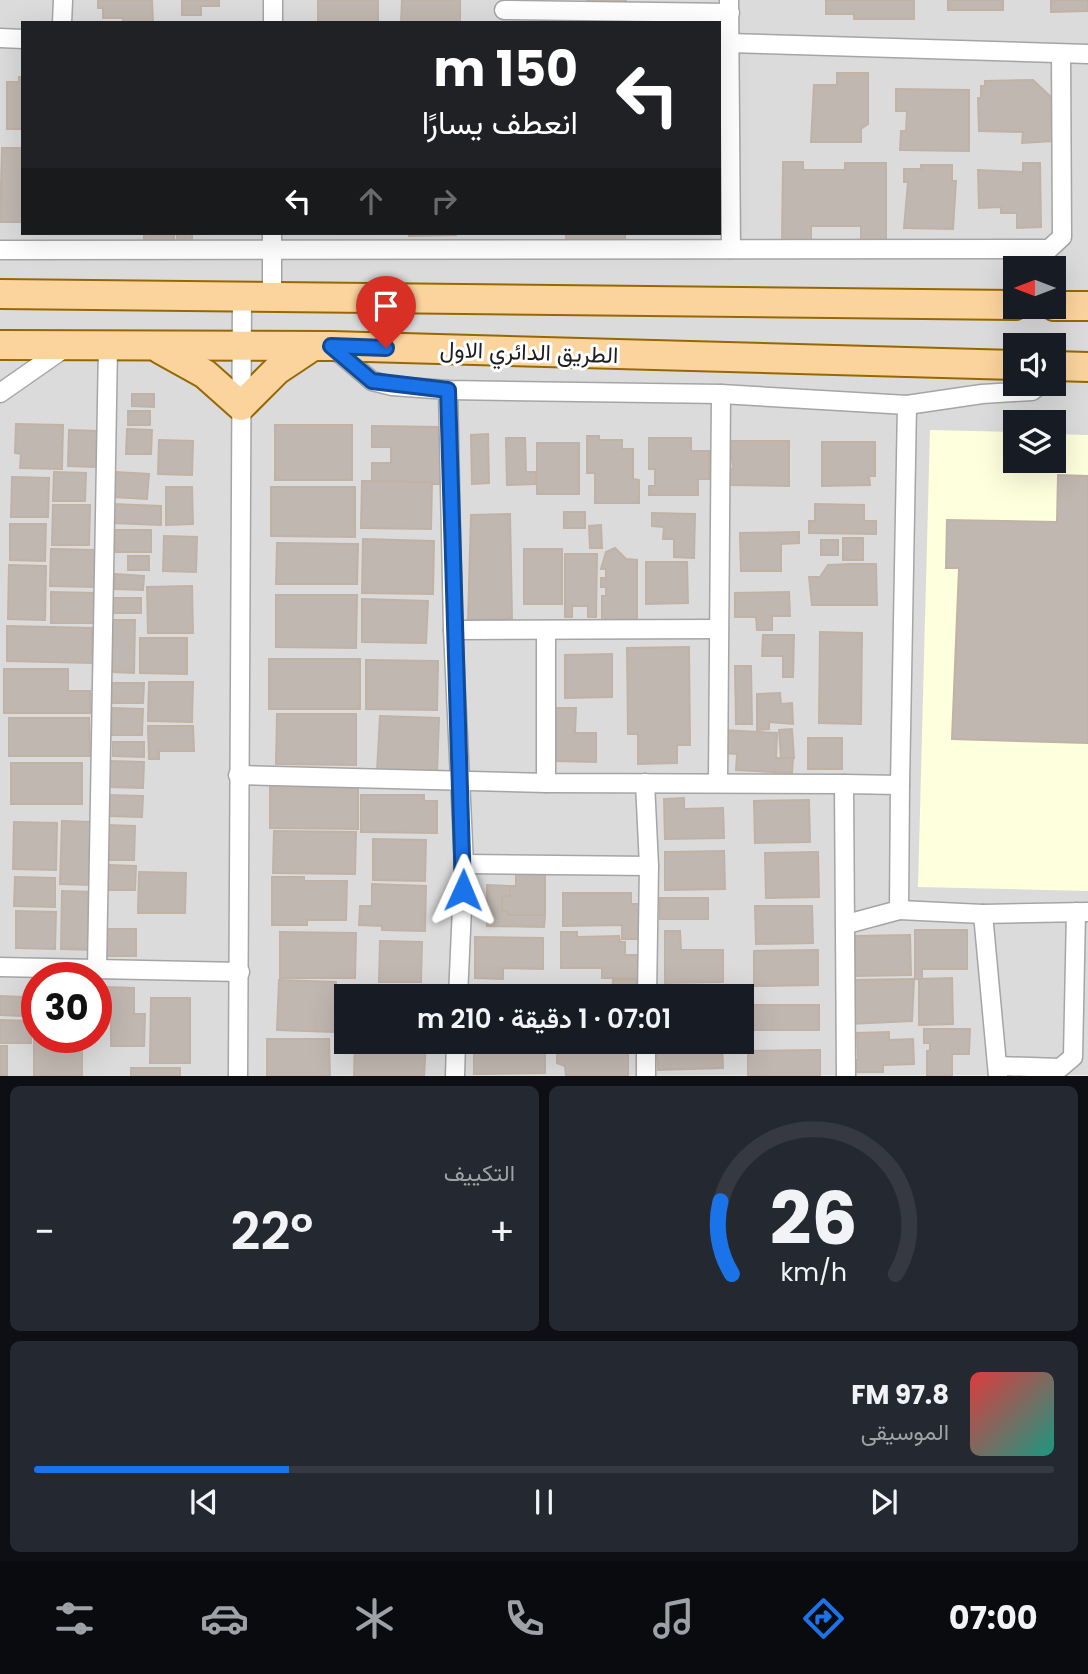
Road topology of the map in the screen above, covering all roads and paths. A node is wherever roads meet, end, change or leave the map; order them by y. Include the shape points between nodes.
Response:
1 (63, 0) edge
2 (273, 0) edge
3 (729, 7) edge
4 (504, 11) edge
5 (62, 21) edge
6 (273, 21) edge
7 (0, 38) edge
8 (21, 38) edge
9 (728, 43) junction
10 (1061, 54) junction
11 (1088, 54) edge
12 (272, 241) edge
13 (499, 241) edge
14 (731, 249) junction
15 (0, 250) edge
16 (0, 294) edge
17 (242, 295) junction
18 (272, 295) junction
19 (1003, 305) edge
20 (1066, 306) edge
21 (1088, 306) edge
22 (0, 345) edge
23 (68, 345) junction
24 (108, 346) junction
25 (152, 346) junction
26 (322, 346) junction
27 (242, 347) junction
28 (1003, 365) edge
29 (448, 390) junction
30 (0, 393) edge
31 (1003, 393) edge
32 (721, 394) junction
33 (907, 405) junction
34 (241, 406) junction
35 (719, 629) junction
36 (453, 630) junction
37 (546, 630) junction
38 (238, 775) junction
39 (460, 779) junction
40 (718, 781) junction
41 (547, 783) junction
42 (645, 783) junction
43 (844, 784) junction
44 (900, 785) junction
45 (464, 863) junction
46 (649, 866) junction
47 (899, 910) junction
48 (1082, 912) edge
49 (984, 914) junction
50 (847, 924) junction
51 (97, 962) edge
52 (0, 967) edge
53 (21, 967) edge
54 (112, 968) edge
55 (240, 972) junction
56 (459, 984) edge
57 (647, 984) edge
58 (456, 1054) edge
59 (646, 1054) edge
60 (998, 1071) edge
61 (238, 1076) edge
62 (455, 1076) edge
63 (646, 1076) edge
64 (846, 1076) edge

1 - 5 street
2 - 6 street
3 - 4 street
3 - 9 street
7 - 8 street
9 - 10 street
9 - 14 street
10 - 11 street
10 - 14 street via 1062,237 1055,247
12 - 13 street
12 - 15 street
12 - 18 street
13 - 14 street
16 - 17 main road
17 - 18 main road
17 - 27 street
18 - 19 main road
20 - 21 main road
22 - 23 main road, الطريق الدائري الاول
23 - 24 main road, الطريق الدائري الاول
23 - 30 street
24 - 25 main road, الطريق الدائري الاول
24 - 51 street
25 - 27 main road, الطريق الدائري الاول
25 - 34 main road via 205,373
26 - 27 main road, الطريق الدائري الاول
26 - 28 main road, الطريق الدائري الاول
26 - 29 street via 372,381
26 - 34 main road via 278,370
27 - 34 street
29 - 32 street
29 - 36 street
31 - 33 street
32 - 33 street
32 - 35 street
33 - 44 street
34 - 38 street
35 - 37 street
35 - 40 street
36 - 37 street
36 - 39 street
37 - 41 street
38 - 39 street
38 - 55 street
39 - 41 street
39 - 45 street
40 - 42 street
40 - 43 street
41 - 42 street
42 - 46 street
43 - 44 street
43 - 50 street
44 - 47 street
45 - 46 street
45 - 56 street
46 - 57 street
47 - 49 street
47 - 50 street
48 - 49 street
48 - 60 street via 1073,1057 1060,1068
49 - 60 street
50 - 64 street
52 - 53 street
54 - 55 street
55 - 61 street
58 - 62 street
59 - 63 street

